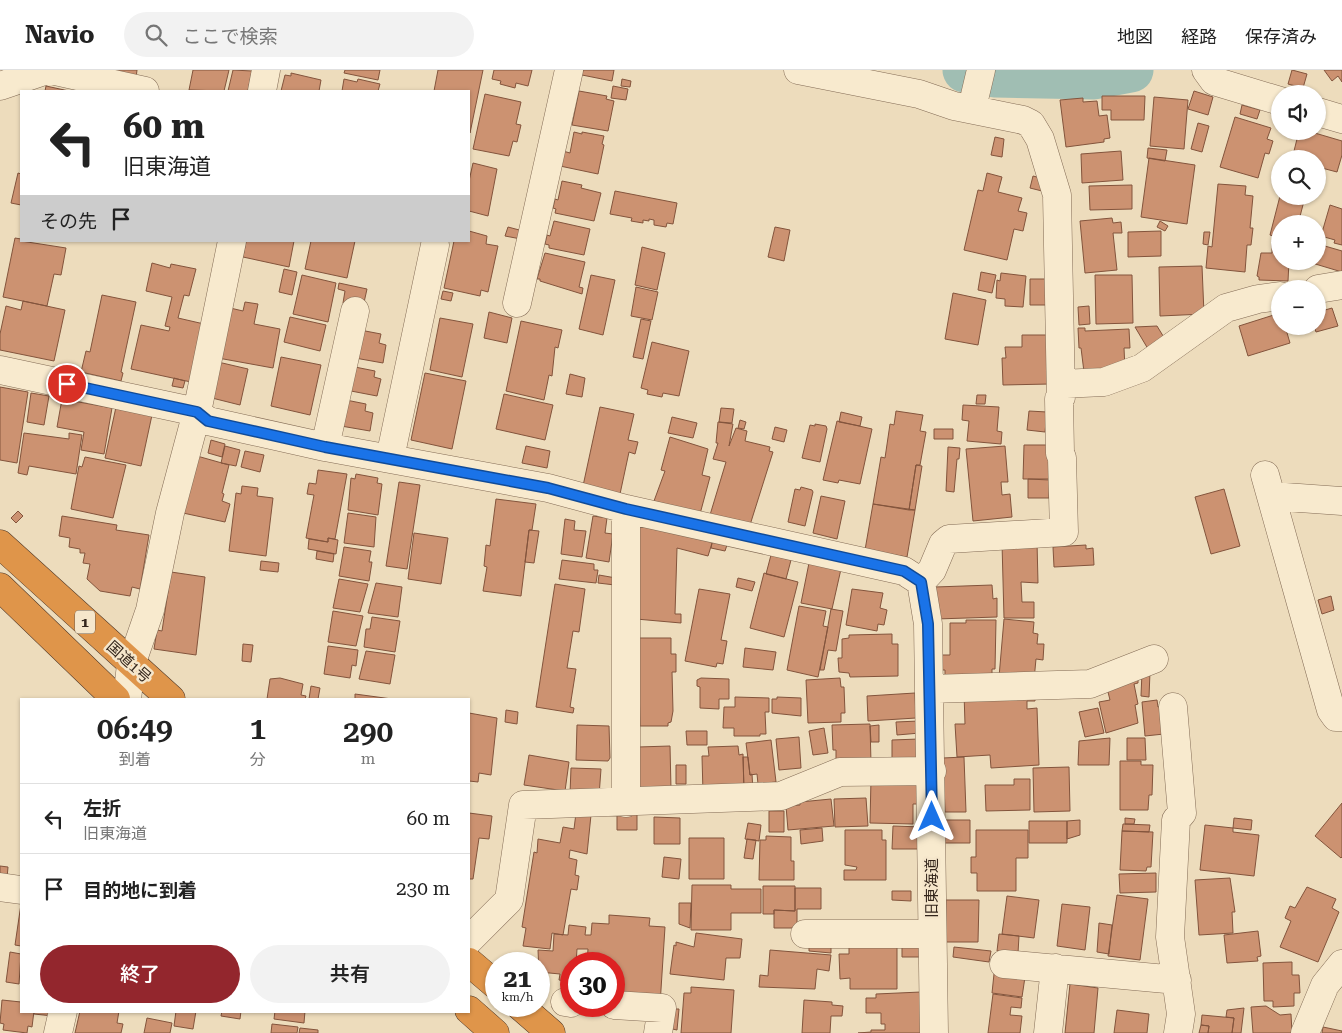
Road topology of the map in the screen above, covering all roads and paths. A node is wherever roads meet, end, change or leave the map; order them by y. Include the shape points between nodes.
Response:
1 (47, 70) edge
2 (51, 70) edge
3 (266, 70) edge
4 (569, 70) edge
5 (798, 70) edge
6 (981, 70) edge
7 (1206, 70) edge
8 (0, 86) edge
9 (141, 90) edge
10 (262, 90) edge
11 (1271, 98) edge
12 (973, 103) junction
13 (1326, 114) edge
14 (1342, 119) edge
15 (232, 242) edge
16 (435, 245) dead end
17 (1342, 285) edge
18 (1326, 288) edge
19 (1271, 297) edge
20 (517, 303) dead end
21 (354, 311) dead end
22 (0, 370) edge
23 (1061, 384) junction
24 (197, 412) junction
25 (325, 447) junction
26 (390, 458) junction
27 (1342, 501) edge
28 (626, 509) junction
29 (0, 544) edge
30 (921, 582) junction
31 (0, 587) edge
32 (1154, 659) dead end
33 (131, 665) junction
34 (930, 690) junction
35 (115, 698) edge
36 (127, 698) edge
37 (170, 698) edge
38 (1173, 707) dead end
39 (1342, 718) edge
40 (932, 771) junction
41 (626, 803) junction
42 (0, 887) edge
43 (20, 890) edge
44 (805, 934) dead end
45 (932, 934) junction
46 (470, 939) edge
47 (470, 963) edge
48 (1004, 964) dead end
49 (1342, 964) edge
50 (1055, 968) junction
51 (485, 976) edge
52 (1177, 980) junction
53 (625, 1006) edge
54 (470, 1011) edge
55 (63, 1013) edge
56 (533, 1017) edge
57 (58, 1033) edge
58 (494, 1033) edge
59 (551, 1033) edge
60 (658, 1033) edge
61 (934, 1033) edge
62 (1048, 1033) edge
63 (1178, 1033) edge
64 (1305, 1033) edge

1 - 8 street
2 - 9 street
3 - 10 street
4 - 20 street
5 - 12 street via 920,94 954,106
6 - 12 street
7 - 11 street via 1214,81
12 - 23 street via 1024,120 1031,124 1040,138 1057,195
13 - 14 street
15 - 24 street
16 - 26 street
17 - 18 street
19 - 23 street via 1226,308 1142,368 1104,382
21 - 25 street
22 - 24 street
23 - 30 street via 1059,435 1064,532 948,539 932,570
24 - 25 street via 208,421
24 - 33 street via 170,513 150,610
25 - 26 street
26 - 28 street via 548,488
27 - 39 street via 1268,485 1331,710 1336,717
28 - 30 street via 904,571
28 - 41 street
29 - 33 highway, 国道1号 / 1
30 - 34 street, 旧東海道 via 928,624
31 - 35 highway, 1
32 - 34 street via 1090,684
33 - 36 street
33 - 37 highway, 国道1号 / 1
34 - 40 street, 旧東海道
38 - 52 street via 1182,813 1176,820 1170,936
40 - 41 street via 840,772 781,796
40 - 45 street, 旧東海道
41 - 46 street via 524,805 509,900
42 - 43 street
44 - 45 street
45 - 61 street, 旧東海道
47 - 51 highway
48 - 50 street
49 - 64 street via 1325,985
50 - 52 street
50 - 62 street
52 - 63 street via 1181,1014
53 - 60 street via 662,1008
54 - 58 highway
55 - 57 street
56 - 59 highway

